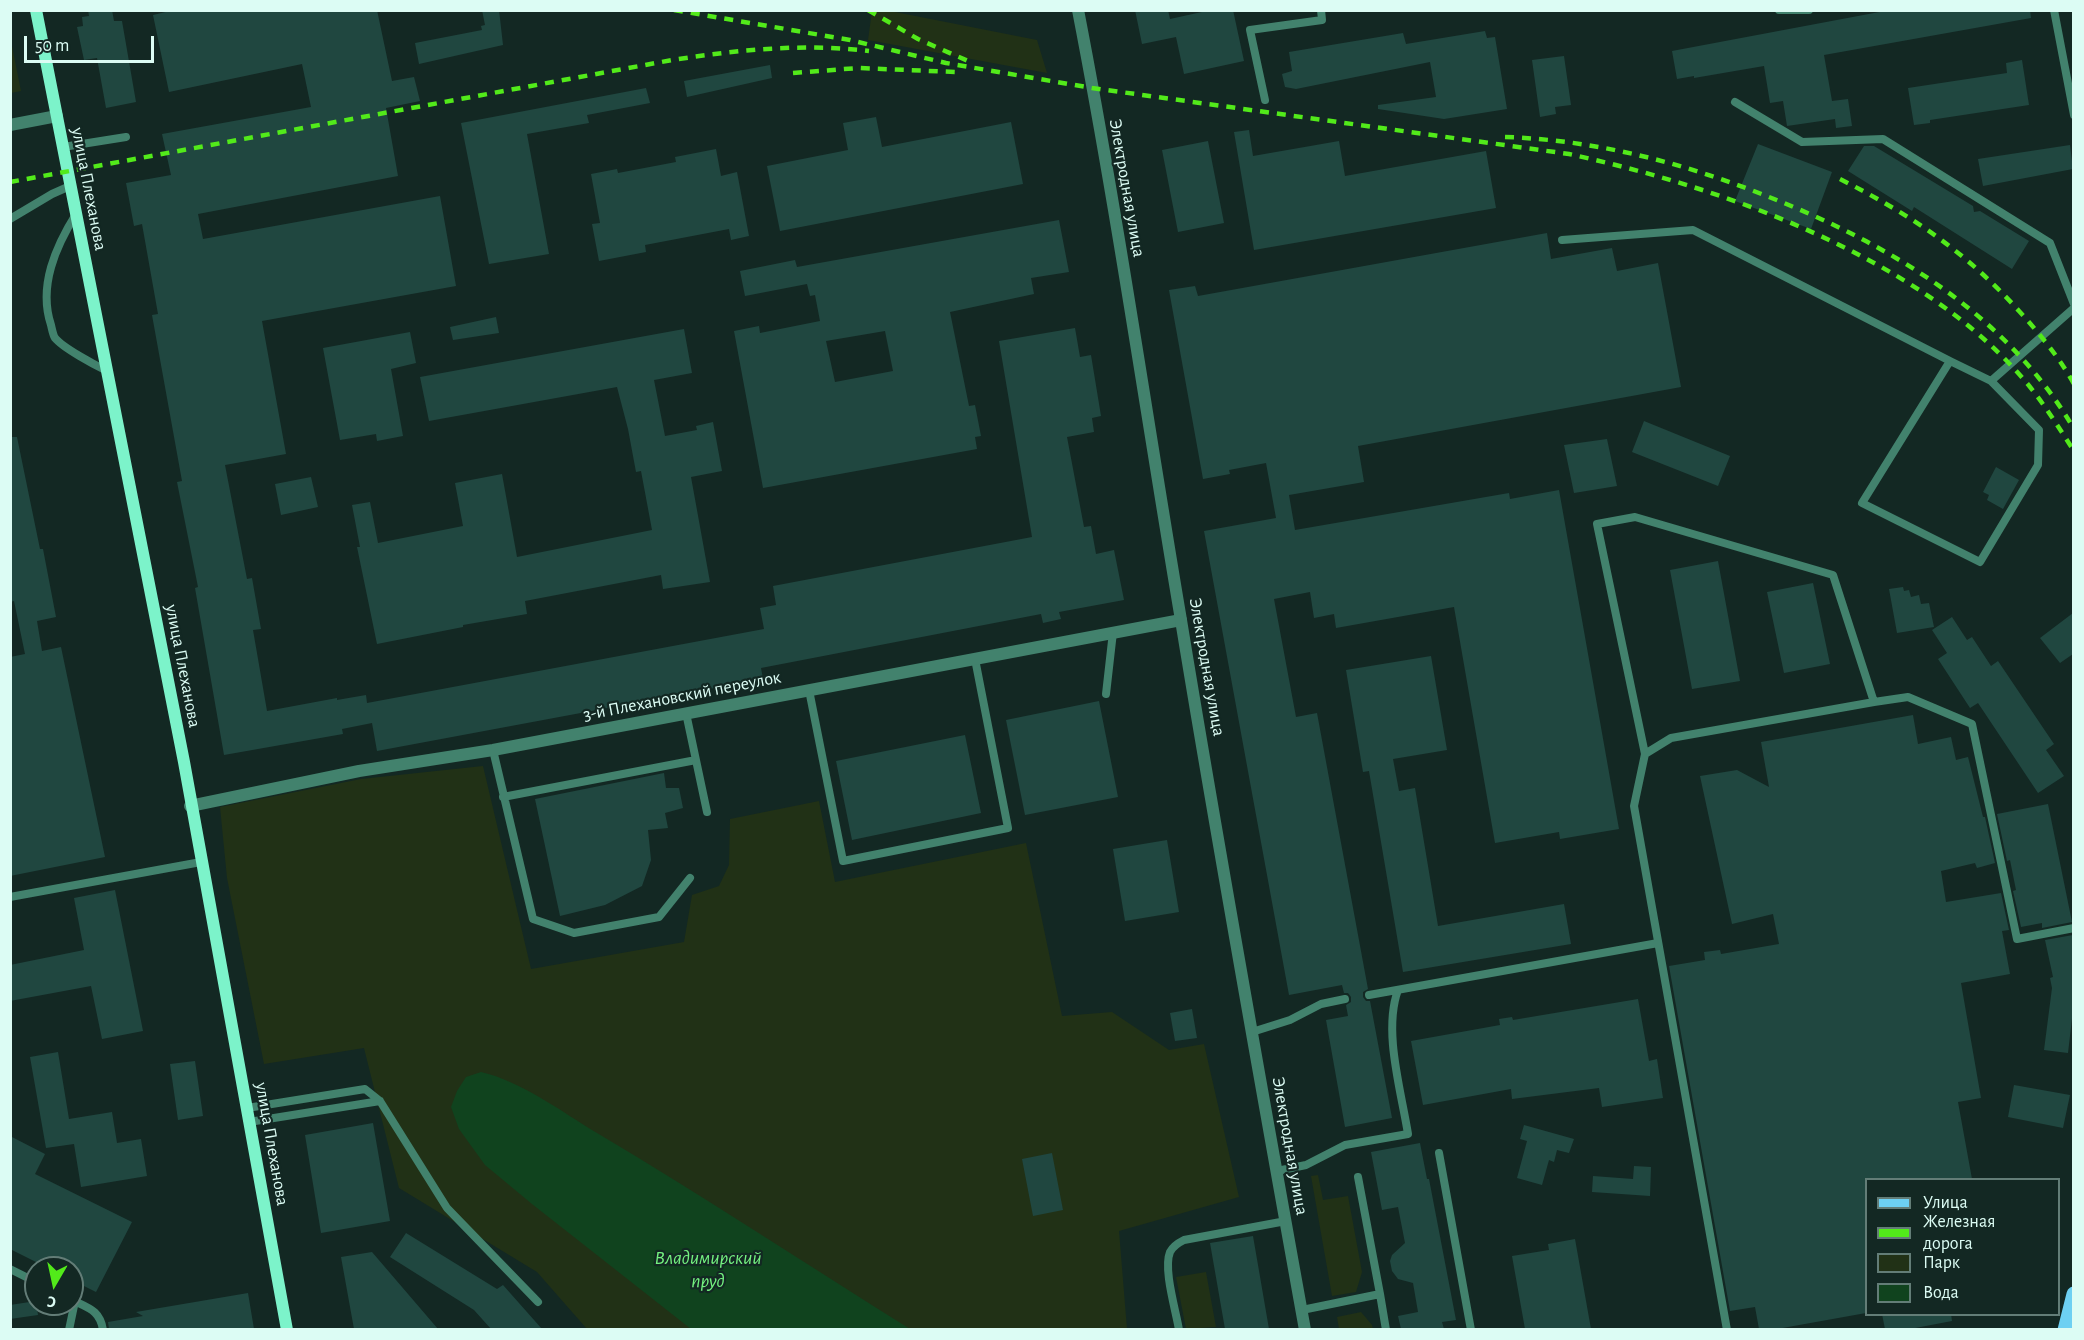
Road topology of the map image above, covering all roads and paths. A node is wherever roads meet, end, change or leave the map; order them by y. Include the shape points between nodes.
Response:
1 (36, 10) edge
2 (1078, 10) edge
3 (1321, 10) edge
4 (1779, 10) edge
5 (1809, 10) edge
6 (2054, 10) edge
7 (1265, 100) dead end
8 (1735, 102) dead end
9 (2073, 115) edge
10 (57, 116) junction
11 (10, 125) edge
12 (126, 137) dead end
13 (63, 147) junction
14 (70, 186) junction
15 (76, 214) junction
16 (10, 219) edge
17 (1562, 240) dead end
18 (2073, 306) edge
19 (1950, 361) junction
20 (107, 371) junction
21 (1992, 381) junction
22 (1181, 620) junction
23 (1113, 632) junction
24 (975, 659) junction
25 (808, 690) junction
26 (1106, 694) dead end
27 (1875, 702) junction
28 (686, 713) junction
29 (493, 750) junction
30 (1645, 754) junction
31 (696, 760) junction
32 (504, 796) junction
33 (190, 806) junction
34 (707, 812) dead end
35 (201, 862) junction
36 (690, 878) dead end
37 (10, 897) edge
38 (2073, 928) edge
39 (1658, 942) junction
40 (1398, 990) junction
41 (1369, 995) dead end
42 (1345, 999) dead end
43 (1251, 1032) junction
44 (380, 1101) junction
45 (247, 1108) junction
46 (249, 1122) junction
47 (1440, 1153) dead end
48 (1277, 1170) junction
49 (1358, 1177) dead end
50 (1286, 1221) junction
51 (10, 1269) edge
52 (24, 1276) edge
53 (1380, 1294) junction
54 (2073, 1294) edge
55 (538, 1302) dead end
56 (84, 1306) edge
57 (1302, 1310) junction
58 (103, 1329) edge
59 (287, 1329) edge
60 (1179, 1329) edge
61 (1305, 1329) edge
62 (1386, 1329) edge
63 (1471, 1329) edge
64 (1727, 1329) edge
65 (2066, 1329) edge

1 - 10 main road, улица Плеханова
2 - 22 street, Электродная улица
3 - 7 lane via 1322,20 1250,30
4 - 5 lane
6 - 9 lane
8 - 18 lane via 1803,142 1883,139 2050,243
10 - 11 street
10 - 13 main road, улица Плеханова
12 - 13 lane
13 - 14 main road, улица Плеханова
14 - 15 main road, улица Плеханова
14 - 16 lane
15 - 20 main road, улица Плеханова
15 - 20 lane via 61,239 48,276 47,314 55,338
17 - 19 lane via 1693,230
18 - 21 lane
19 - 21 lane
19 - 21 lane via 1862,503 1980,562 2038,465 2040,429
20 - 33 main road, улица Плеханова
22 - 23 street, 3-й Плехановский переулок
22 - 43 street, Электродная улица
23 - 24 street, 3-й Плехановский переулок
23 - 26 lane
24 - 25 street, 3-й Плехановский переулок
24 - 25 lane via 1008,828 843,861
25 - 28 street, 3-й Плехановский переулок
27 - 30 lane via 1671,738
27 - 30 lane via 1833,575 1635,517 1597,524
27 - 38 lane via 1908,696 1972,724 2017,939
28 - 29 street, 3-й Плехановский переулок
28 - 31 lane
29 - 32 lane
29 - 33 street, 3-й Плехановский переулок via 360,771
30 - 39 lane via 1634,806
31 - 32 lane
31 - 34 lane
32 - 36 lane via 533,919 574,933 659,917
33 - 35 main road, улица Плеханова
35 - 37 lane
35 - 45 main road, улица Плеханова
39 - 40 lane
39 - 64 lane
40 - 41 lane
40 - 48 lane via 1391,1030 1408,1134 1345,1145 1306,1166
42 - 43 lane via 1321,1004 1290,1020
43 - 48 street, Электродная улица
44 - 45 lane via 365,1089
44 - 46 lane
44 - 55 lane via 447,1208
45 - 46 main road, улица Плеханова
46 - 59 main road, улица Плеханова
47 - 63 lane
48 - 50 street, Электродная улица
49 - 53 lane
50 - 57 street, Электродная улица
50 - 60 lane via 1175,1245 1170,1251 1168,1271
51 - 52 lane
53 - 57 lane
53 - 62 lane
54 - 65 main road
56 - 58 lane via 101,1318
57 - 61 street, Электродная улица

